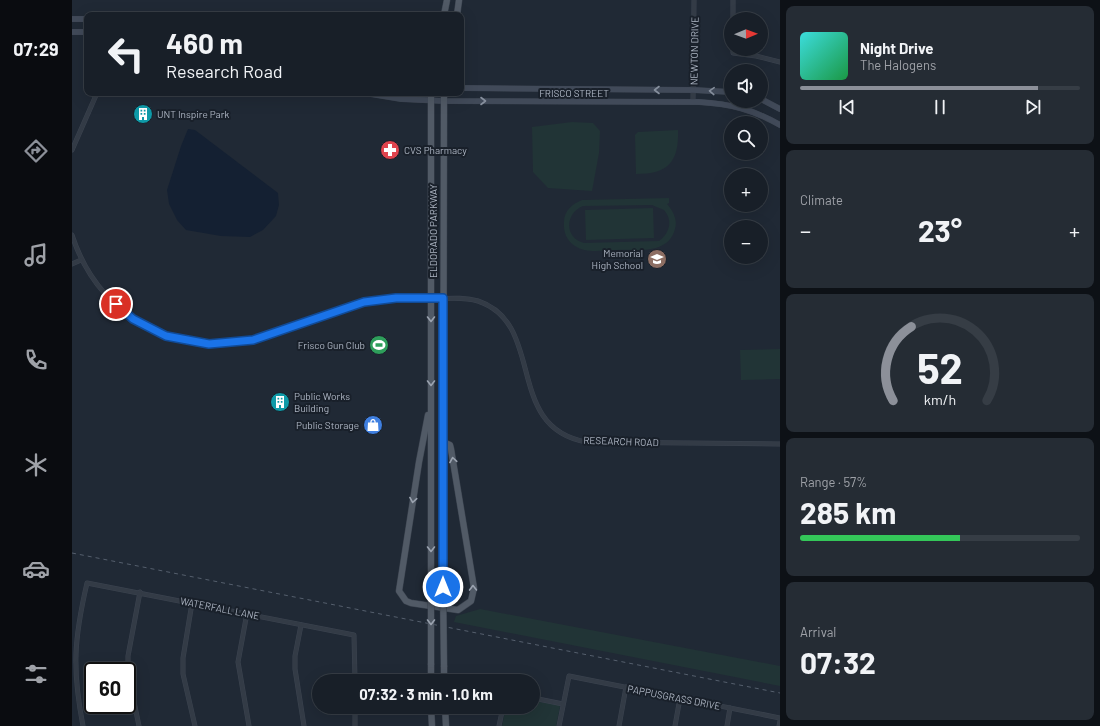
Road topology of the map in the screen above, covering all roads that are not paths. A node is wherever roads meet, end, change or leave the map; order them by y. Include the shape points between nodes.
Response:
1 (447, 0) edge
2 (459, 0) edge
3 (694, 0) edge
4 (733, 0) edge
5 (445, 12) edge
6 (457, 12) edge
7 (733, 12) edge
8 (72, 19) edge
9 (84, 19) edge
10 (72, 32) edge
11 (84, 32) edge
12 (756, 56) edge
13 (780, 62) edge
14 (464, 88) edge
15 (589, 90) junction
16 (693, 90) junction
17 (724, 92) edge
18 (96, 96) edge
19 (383, 96) edge
20 (431, 96) edge
21 (444, 96) edge
22 (431, 101) junction
23 (444, 101) junction
24 (590, 101) junction
25 (693, 102) junction
26 (768, 103) edge
27 (780, 109) edge
28 (780, 125) edge
29 (72, 150) edge
30 (432, 202) junction
31 (443, 202) junction
32 (72, 235) edge
33 (80, 260) junction
34 (72, 264) edge
35 (443, 298) junction
36 (431, 299) junction
37 (431, 398) junction
38 (443, 442) junction
39 (780, 444) edge
40 (140, 592) junction
41 (192, 603) junction
42 (247, 614) junction
43 (301, 625) junction
44 (72, 658) edge
45 (355, 674) edge
46 (431, 674) edge
47 (444, 674) edge
48 (626, 688) junction
49 (680, 698) junction
50 (540, 699) edge
51 (563, 704) junction
52 (730, 708) junction
53 (355, 714) edge
54 (432, 714) edge
55 (445, 714) edge
56 (502, 714) edge
57 (780, 718) edge
58 (780, 721) edge
59 (83, 726) edge
60 (139, 726) edge
61 (195, 726) edge
62 (249, 726) edge
63 (304, 726) edge
64 (355, 726) edge
65 (432, 726) edge
66 (446, 726) edge
67 (499, 726) edge
68 (559, 726) edge
69 (619, 726) edge
70 (675, 726) edge
71 (727, 726) edge
72 (779, 726) edge

1 - 5 main road
2 - 6 main road
3 - 16 street, NEWTON DRIVE
4 - 7 street
8 - 9 street
10 - 11 street
12 - 13 street
14 - 15 street, FRISCO STREET
16 -> 15 street, FRISCO STREET
15 - 24 street
17 -> 16 street, FRISCO STREET
16 - 25 street, NEWTON DRIVE
18 - 29 street
19 - 22 street, FRISCO STREET
20 - 22 main road, ELDORADO PARKWAY
21 - 23 main road, ELDORADO PARKWAY
22 - 23 street, FRISCO STREET
22 - 30 main road, ELDORADO PARKWAY
23 -> 24 street, FRISCO STREET
23 - 31 main road, ELDORADO PARKWAY
24 - 25 street, FRISCO STREET
25 - 28 street, FRISCO STREET via 741,108 756,112
26 - 27 street
30 - 31 main road
30 - 36 main road, ELDORADO PARKWAY
31 - 35 main road, ELDORADO PARKWAY
32 - 33 street, RESEARCH ROAD
33 - 34 street
33 - 36 street, RESEARCH ROAD via 98,287 133,319 166,336 209,344 253,340 364,302 396,298
35 - 36 street, RESEARCH ROAD
35 - 38 main road, ELDORADO PARKWAY
35 - 39 street, RESEARCH ROAD via 478,301 505,320 516,339 532,396 539,410 551,425 569,437 588,442
36 -> 37 main road, ELDORADO PARKWAY
37 -> 38 main road via 399,591 406,601 411,603 458,610 471,601 474,588 451,449 450,445
37 -> 46 main road, ELDORADO PARKWAY, bridge
38 - 47 main road, ELDORADO PARKWAY, bridge
40 - 41 street, WATERFALL LANE
40 - 44 street, WATERFALL LANE via 87,583 76,627
40 - 60 street via 128,662
41 - 42 street, WATERFALL LANE
41 - 61 street via 183,658 183,674
42 - 43 street, WATERFALL LANE
42 - 62 street via 238,662
43 - 45 street, WATERFALL LANE via 354,635
43 - 63 street via 295,669
44 - 59 street via 76,696
48 - 49 street, PAPPUSGRASS DRIVE
48 - 51 street, PAPPUSGRASS DRIVE via 569,676
48 - 69 street
49 - 52 street, PAPPUSGRASS DRIVE
49 - 70 street
50 - 51 street
51 - 68 street
52 - 57 street, PAPPUSGRASS DRIVE
52 - 71 street
53 - 64 street
54 - 65 main road
55 - 66 main road
56 - 67 street
58 - 72 street

